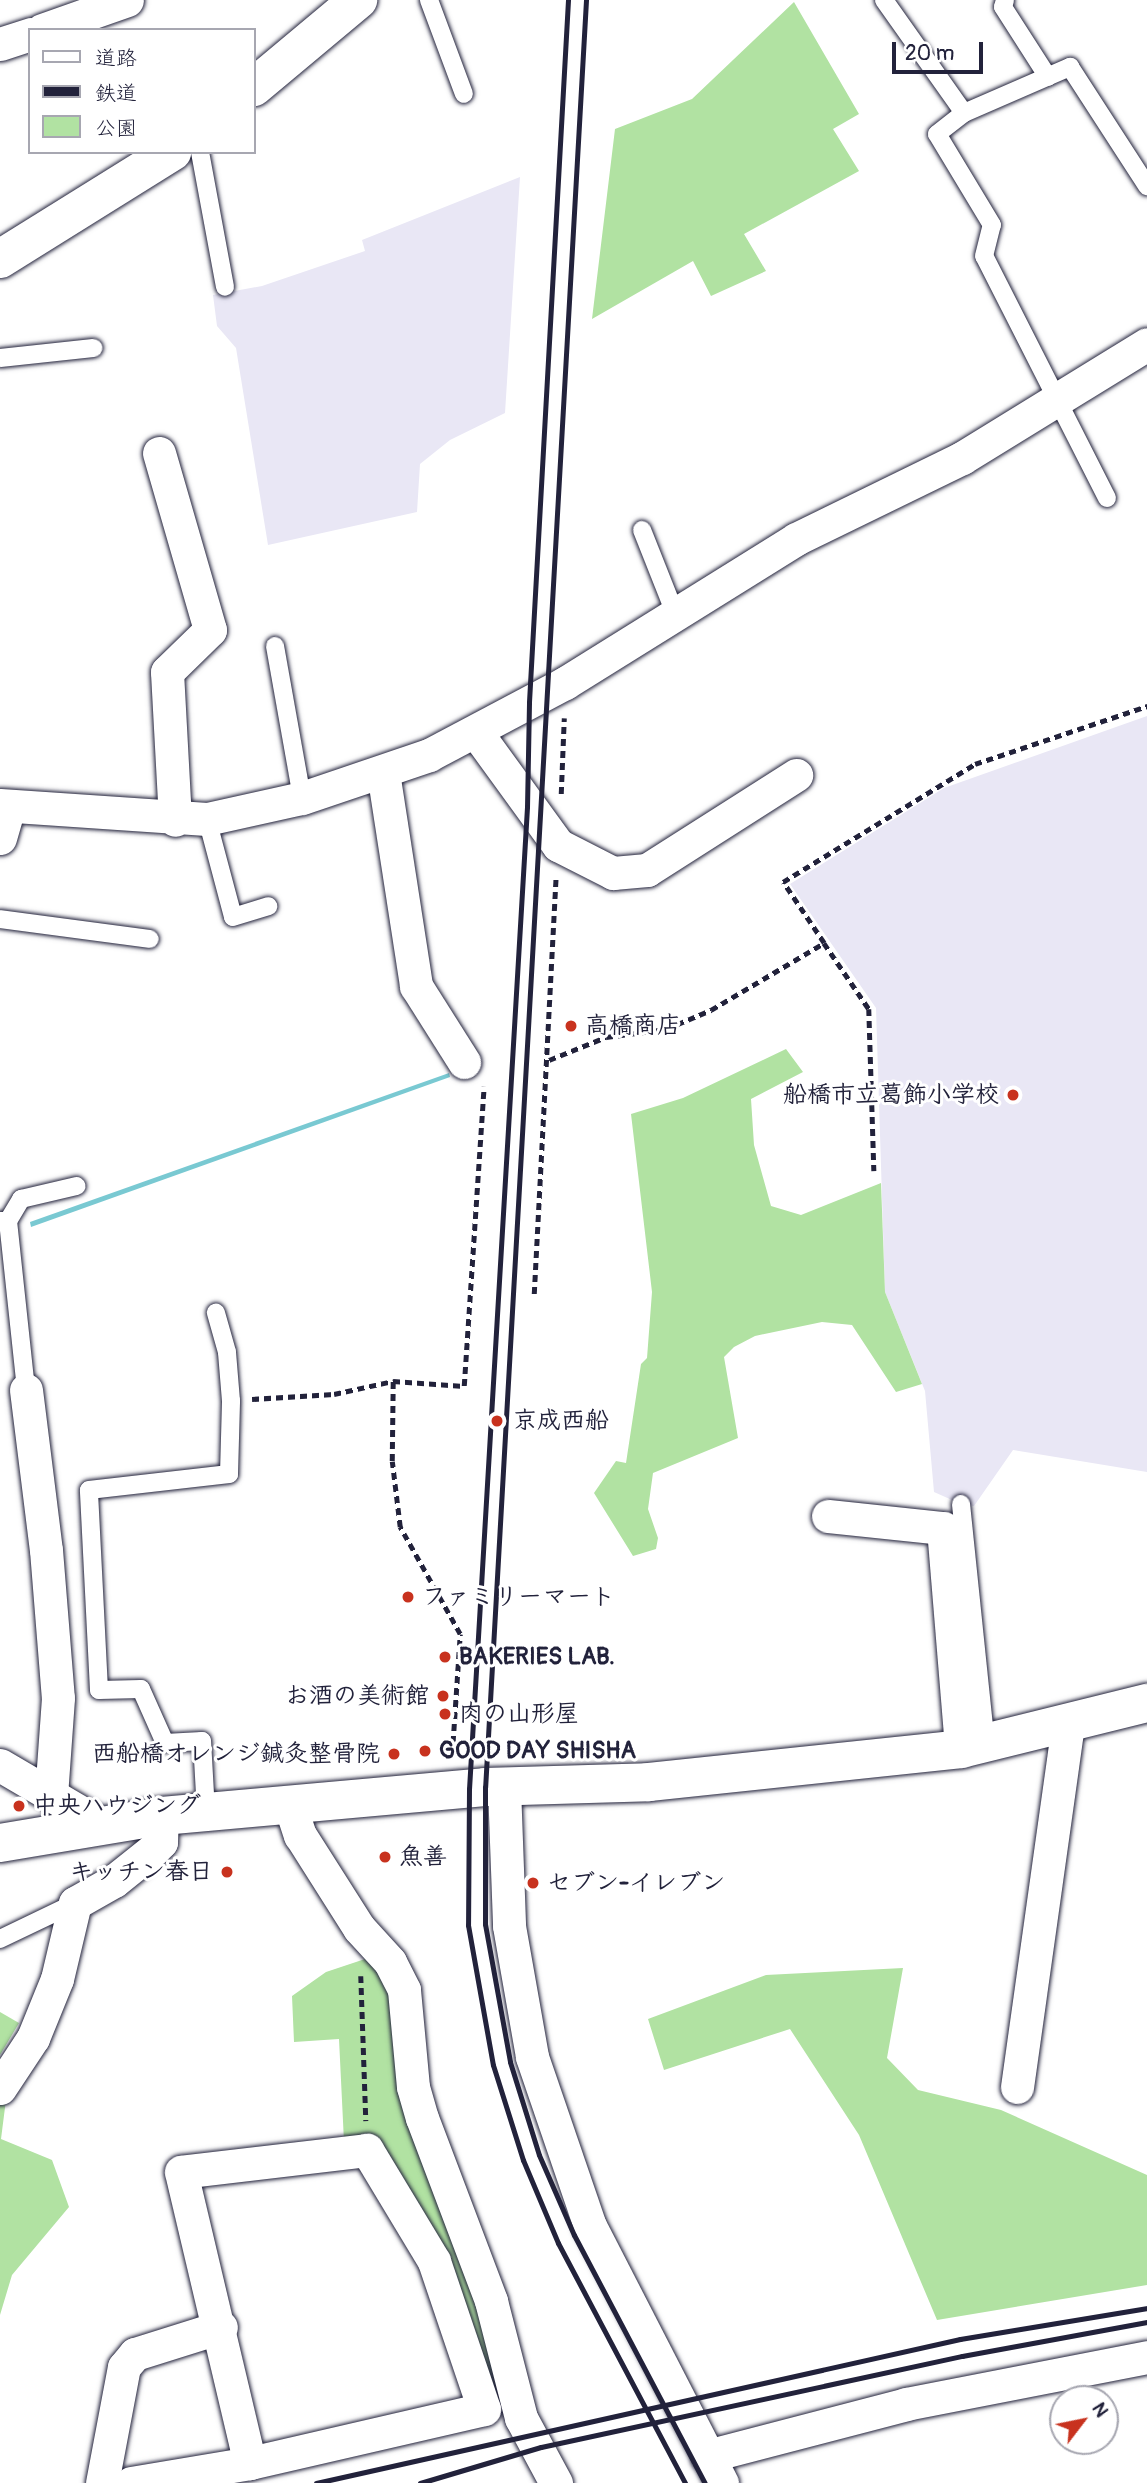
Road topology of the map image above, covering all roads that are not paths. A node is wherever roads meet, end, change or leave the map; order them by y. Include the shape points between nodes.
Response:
1 (127, 0) edge
2 (358, 0) edge
3 (429, 0) edge
4 (884, 0) edge
5 (1005, 0) edge
6 (48, 28) edge
7 (28, 35) edge
8 (0, 44) edge
9 (1048, 77) junction
10 (256, 85) edge
11 (464, 94) dead end
12 (964, 114) junction
13 (169, 154) edge
14 (200, 154) edge
15 (1147, 186) edge
16 (0, 259) edge
17 (225, 287) dead end
18 (1147, 344) edge
19 (93, 348) dead end
20 (0, 358) edge
21 (1057, 402) junction
22 (159, 453) dead end
23 (1107, 498) dead end
24 (642, 530) dead end
25 (676, 616) junction
26 (275, 646) dead end
27 (476, 732) junction
28 (383, 772) junction
29 (796, 775) dead end
30 (302, 798) junction
31 (3, 817) edge
32 (207, 819) junction
33 (174, 820) junction
34 (268, 906) dead end
35 (0, 919) edge
36 (150, 939) dead end
37 (464, 1062) road end
38 (77, 1186) dead end
39 (4, 1221) edge
40 (7, 1283) edge
41 (216, 1313) dead end
42 (26, 1390) joint
43 (961, 1504) dead end
44 (828, 1516) dead end
45 (1147, 1703) edge
46 (1068, 1724) junction
47 (973, 1746) junction
48 (0, 1765) edge
49 (504, 1787) junction
50 (51, 1796) junction
51 (290, 1805) junction
52 (206, 1812) junction
53 (162, 1816) junction
54 (104, 1826) junction
55 (0, 1843) edge
56 (75, 1903) junction
57 (0, 1939) edge
58 (1017, 2087) dead end
59 (0, 2088) edge
60 (221, 2327) junction
61 (1147, 2357) edge
62 (250, 2463) junction
63 (715, 2469) edge
64 (102, 2483) edge
65 (131, 2483) edge
66 (556, 2483) edge

1 - 6 street
2 - 10 street
3 - 11 lane
4 - 12 lane
5 - 9 lane via 1003,7
7 - 8 street
9 - 12 lane
9 - 15 lane via 1070,67
12 - 21 lane via 937,134 992,225 984,256
13 - 16 street
14 - 17 lane
18 - 21 street
19 - 20 lane
21 - 23 lane
21 - 25 street via 962,458 796,539
22 - 33 street via 210,630 167,673
24 - 25 lane
25 - 27 street
26 - 30 lane
27 - 28 street
27 - 29 street via 558,845 612,873 647,870
28 - 30 street
28 - 37 street via 416,986
30 - 32 street
31 - 33 street
32 - 33 street
32 - 34 lane via 233,917
35 - 36 lane
38 - 39 lane via 21,1199
39 - 40 lane
40 - 42 lane
41 - 52 lane via 227,1352 231,1401 229,1474 89,1490 99,1690 141,1689 165,1743 202,1741
42 - 50 street via 58,1698
43 - 47 lane
44 - 47 street via 943,1528
45 - 46 street
46 - 47 street
46 - 58 street
47 - 49 street via 649,1782
48 - 50 street
49 - 51 street
49 - 63 street via 509,1926 532,2057 590,2226
50 - 54 street
51 - 52 street
51 - 66 street via 300,1835 359,1928 390,1962 404,1990 414,2087 422,2118 491,2301 521,2418
52 - 53 street
53 - 54 street
53 - 56 street via 161,1842 114,1881
54 - 55 street
56 - 57 lane
56 - 59 street via 57,1979 33,2038
60 - 62 street
60 - 62 street via 181,2172 368,2150 434,2261 484,2409
60 - 64 street via 135,2354 124,2367
61 - 63 street via 906,2404
62 - 65 street

